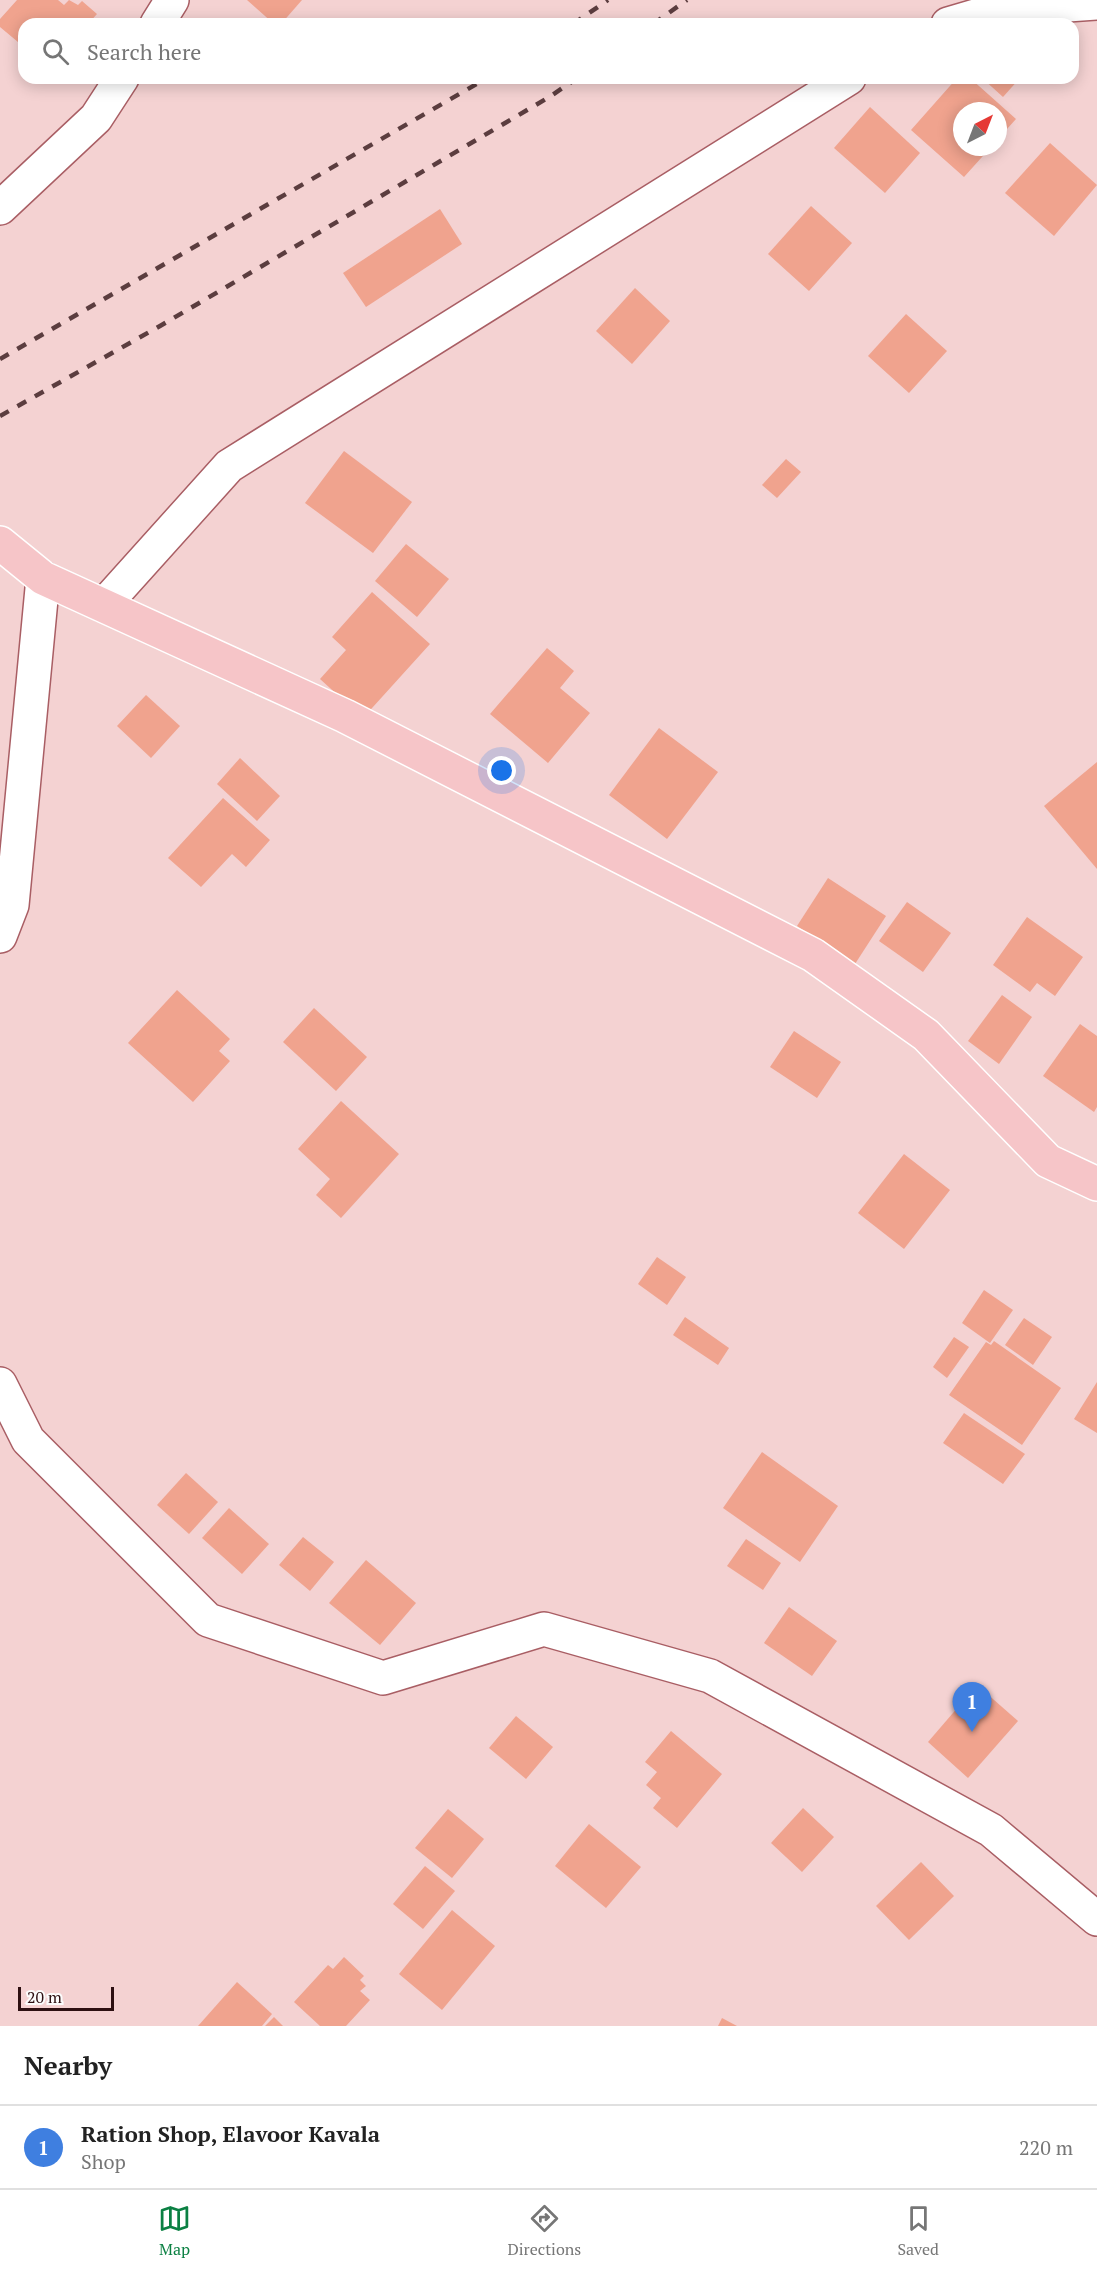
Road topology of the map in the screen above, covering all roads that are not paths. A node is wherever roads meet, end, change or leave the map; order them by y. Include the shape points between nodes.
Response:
1 (172, 0) edge
2 (1097, 3) edge
3 (161, 18) edge
4 (969, 18) edge
5 (118, 84) edge
6 (839, 84) edge
7 (0, 208) edge
8 (0, 543) edge
9 (43, 578) junction
10 (104, 605) junction
11 (0, 936) edge
12 (1097, 1184) edge
13 (0, 1384) edge
14 (1097, 1919) edge

1 - 3 street
2 - 4 street via 996,10
5 - 7 street via 96,118
6 - 10 street via 229,466
8 - 9 main road
9 - 10 main road
9 - 11 street via 12,905
10 - 12 main road via 345,716 813,955 926,1035 1048,1161
13 - 14 street via 27,1440 208,1620 383,1678 544,1629 710,1676 991,1830

